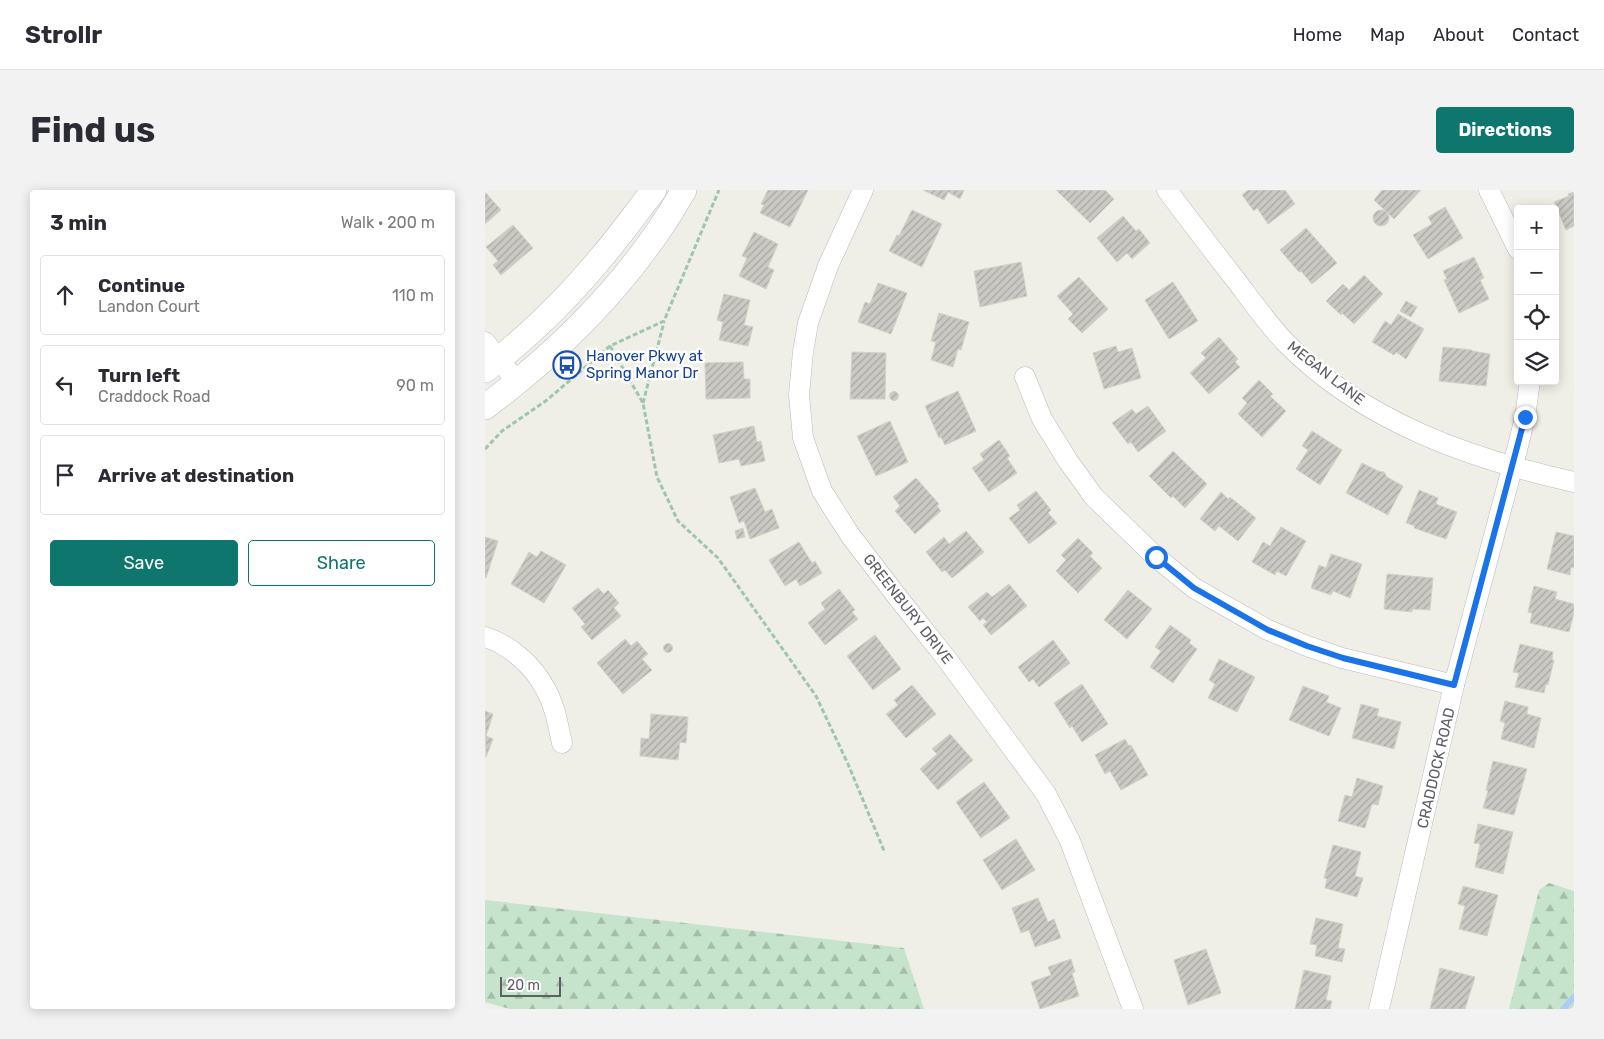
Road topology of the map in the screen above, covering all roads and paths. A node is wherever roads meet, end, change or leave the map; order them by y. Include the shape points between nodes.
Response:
1 (654, 190) edge
2 (684, 190) edge
3 (719, 190) edge
4 (863, 190) edge
5 (1167, 190) edge
6 (1489, 190) edge
7 (1514, 241) edge
8 (664, 321) junction
9 (610, 346) junction
10 (490, 357) edge
11 (1025, 377) dead end
12 (517, 383) junction
13 (1529, 385) edge
14 (643, 402) junction
15 (485, 407) edge
16 (485, 449) edge
17 (1512, 468) junction
18 (1574, 482) edge
19 (485, 637) edge
20 (1454, 685) junction
21 (562, 743) dead end
22 (885, 853) dead end
23 (1133, 1009) edge
24 (1379, 1009) edge

1 - 10 street via 580,283
2 - 12 street via 666,222 614,289 560,346
3 - 8 path
4 - 23 street, GREENBURY DRIVE via 828,266 808,323 799,395 803,438 822,491 850,535 1046,794 1070,841
5 - 17 street, MEGAN LANE via 1261,313 1286,342 1318,370 1354,398 1396,422 1443,444
6 - 7 street
8 - 9 path
8 - 14 path
9 - 14 path
9 - 16 path via 547,400 502,430
10 - 12 street
11 - 20 street via 1042,419 1095,497 1156,557 1194,588 1268,630 1307,646
12 - 15 street
13 - 17 street, CRADDOCK ROAD
14 - 22 path via 657,477 678,521 718,558 816,696
17 - 18 street, MEGAN LANE
17 - 20 street, CRADDOCK ROAD
19 - 21 street via 519,656 536,673 553,707
20 - 24 street, CRADDOCK ROAD

